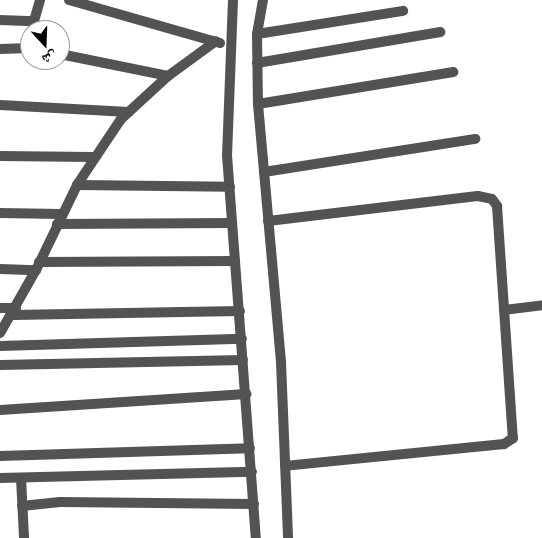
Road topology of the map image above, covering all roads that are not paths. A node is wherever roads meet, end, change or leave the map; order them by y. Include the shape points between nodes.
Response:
1 (40, 0) edge
2 (69, 0) edge
3 (233, 0) edge
4 (263, 0) edge
5 (403, 11) dead end
6 (0, 20) edge
7 (35, 20) edge
8 (20, 24) edge
9 (440, 32) dead end
10 (257, 34) junction
11 (216, 41) junction
12 (231, 46) junction
13 (20, 48) edge
14 (0, 49) edge
15 (70, 56) edge
16 (257, 63) junction
17 (453, 72) dead end
18 (168, 76) junction
19 (258, 104) junction
20 (0, 105) edge
21 (129, 112) junction
22 (475, 139) dead end
23 (0, 156) edge
24 (93, 158) junction
25 (264, 172) junction
26 (76, 185) junction
27 (230, 187) junction
28 (0, 213) edge
29 (59, 219) junction
30 (268, 221) junction
31 (232, 223) junction
32 (235, 261) junction
33 (38, 266) junction
34 (0, 270) edge
35 (542, 305) edge
36 (0, 308) edge
37 (504, 310) junction
38 (14, 311) junction
39 (240, 311) junction
40 (1, 332) edge
41 (242, 339) junction
42 (0, 346) edge
43 (244, 360) junction
44 (0, 365) edge
45 (246, 394) junction
46 (0, 410) edge
47 (250, 448) junction
48 (0, 456) edge
49 (285, 466) junction
50 (252, 472) junction
51 (0, 478) edge
52 (21, 478) junction
53 (254, 504) junction
54 (22, 506) junction
55 (24, 538) edge
56 (256, 538) edge
57 (288, 538) edge

1 - 7 street
2 - 11 street
3 - 12 street
4 - 10 street
5 - 10 street
6 - 8 street
9 - 16 street
10 - 16 street
11 - 12 street
11 - 18 street
12 - 27 street via 227,155
13 - 14 street
15 - 18 street
16 - 19 street
17 - 19 street
18 - 21 street
19 - 25 street
20 - 21 street
21 - 24 street
22 - 25 street
23 - 24 street
24 - 26 street
25 - 30 street
26 - 27 street
26 - 29 street
27 - 31 street
28 - 29 street
29 - 31 street
29 - 33 street
30 - 37 street via 488,196 497,206
30 - 49 street via 281,362
31 - 32 street
32 - 33 street
32 - 39 street
33 - 34 street
33 - 38 street
35 - 37 street
36 - 38 street
37 - 49 street via 511,442
38 - 39 street
38 - 40 street
39 - 41 street
41 - 42 street
41 - 43 street
43 - 44 street
43 - 45 street
45 - 46 street
45 - 47 street
47 - 48 street
47 - 50 street
49 - 57 street
50 - 52 street
50 - 53 street
51 - 52 street
52 - 54 street
53 - 54 street via 60,502
53 - 56 street
54 - 55 street

